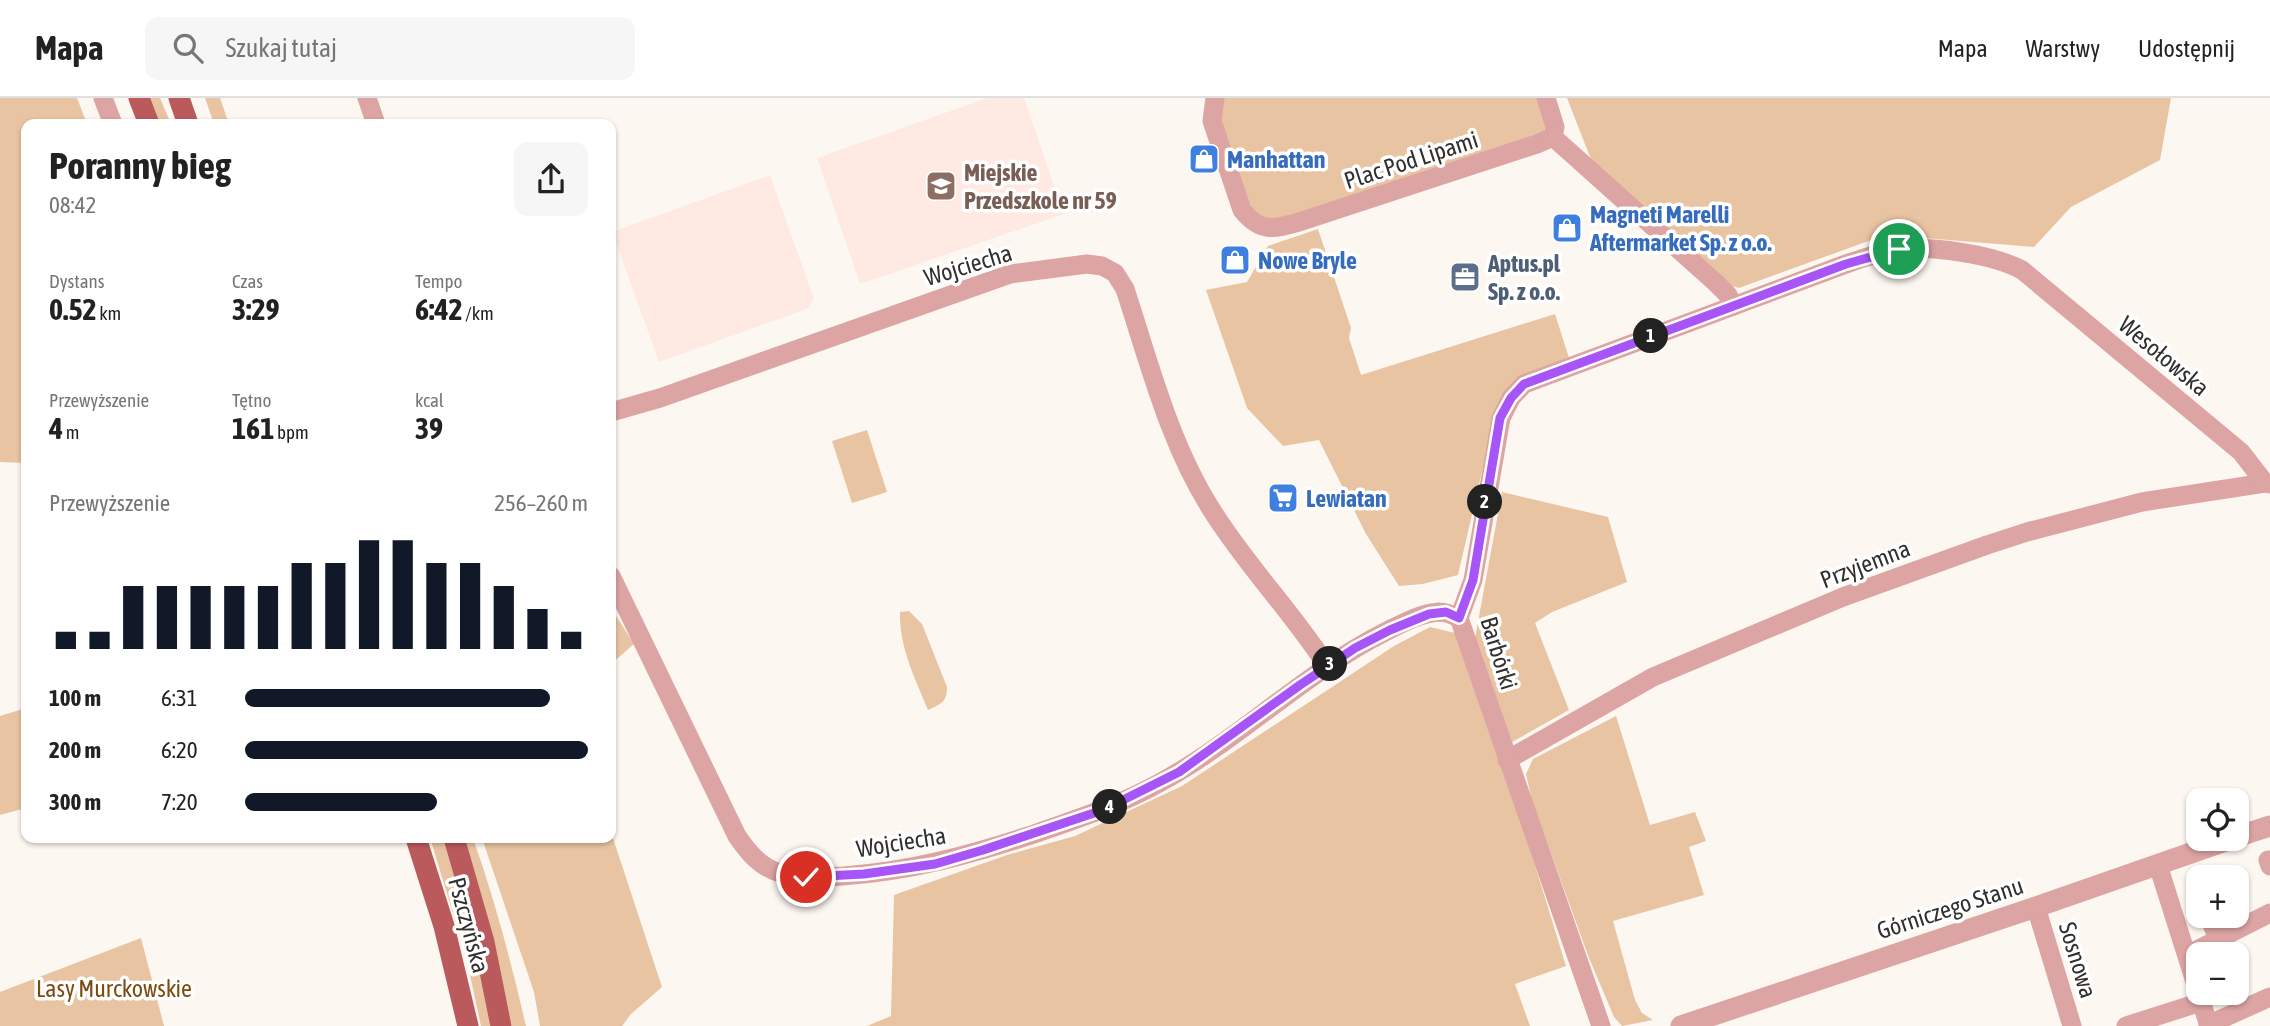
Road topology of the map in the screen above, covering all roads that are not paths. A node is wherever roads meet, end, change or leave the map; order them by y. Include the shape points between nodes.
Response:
1 (103, 98) edge
2 (139, 98) edge
3 (179, 98) edge
4 (367, 98) edge
5 (1215, 98) edge
6 (1546, 98) edge
7 (111, 119) edge
8 (147, 119) edge
9 (186, 119) edge
10 (374, 119) edge
11 (1553, 137) junction
12 (2022, 270) joint
13 (1732, 306) junction
14 (616, 411) edge
15 (2268, 484) edge
16 (616, 586) edge
17 (1459, 618) junction
18 (1327, 666) junction
19 (1507, 760) junction
20 (2270, 826) edge
21 (2249, 833) edge
22 (406, 843) edge
23 (418, 843) edge
24 (455, 843) edge
25 (2199, 851) edge
26 (2158, 866) junction
27 (430, 878) junction
28 (2036, 907) junction
29 (2270, 913) edge
30 (2213, 928) edge
31 (2218, 941) joint
32 (2186, 950) edge
33 (2270, 997) edge
34 (2192, 1005) edge
35 (2202, 1005) edge
36 (468, 1026) edge
37 (501, 1026) edge
38 (1601, 1026) edge
39 (1681, 1026) edge
40 (2072, 1026) edge
41 (2126, 1026) edge
42 (2208, 1026) edge

1 - 7 street
2 - 8 main road
3 - 9 main road
4 - 10 street
5 - 11 street, Plac Pod Lipami via 1213,121 1242,210 1251,221 1269,229
6 - 11 street via 1555,127
11 - 13 street via 1716,283
12 - 13 street, Barbórki via 1984,256 1899,249
12 - 15 street, Wesołowska via 2241,452
13 - 17 street, Barbórki via 1524,384 1511,398 1500,418 1473,580
14 - 18 street, Wojciecha via 1010,274 1102,266 1115,273 1125,289 1161,399 1212,510
15 - 19 street, Przyjemna via 2141,502 2027,532 1843,597 1653,677
16 - 18 street, Wojciecha via 737,836 755,859 793,876 864,874 935,864 1103,810 1195,762
17 - 18 street, Wojciecha via 1446,612 1423,616
17 - 19 street, Barbórki
19 - 38 street, Barbórki
20 - 21 street, Górniczego Stanu
22 - 27 main road
23 - 27 main road, Pszczyńska
24 - 37 main road, Pszczyńska via 484,942
25 - 26 street, Górniczego Stanu
26 - 28 street, Górniczego Stanu
26 - 32 street
27 - 36 main road, Pszczyńska
28 - 39 street, Górniczego Stanu
28 - 40 street, Sosnowa
29 - 31 street
30 - 31 street
33 - 42 street
34 - 41 street
35 - 42 street

